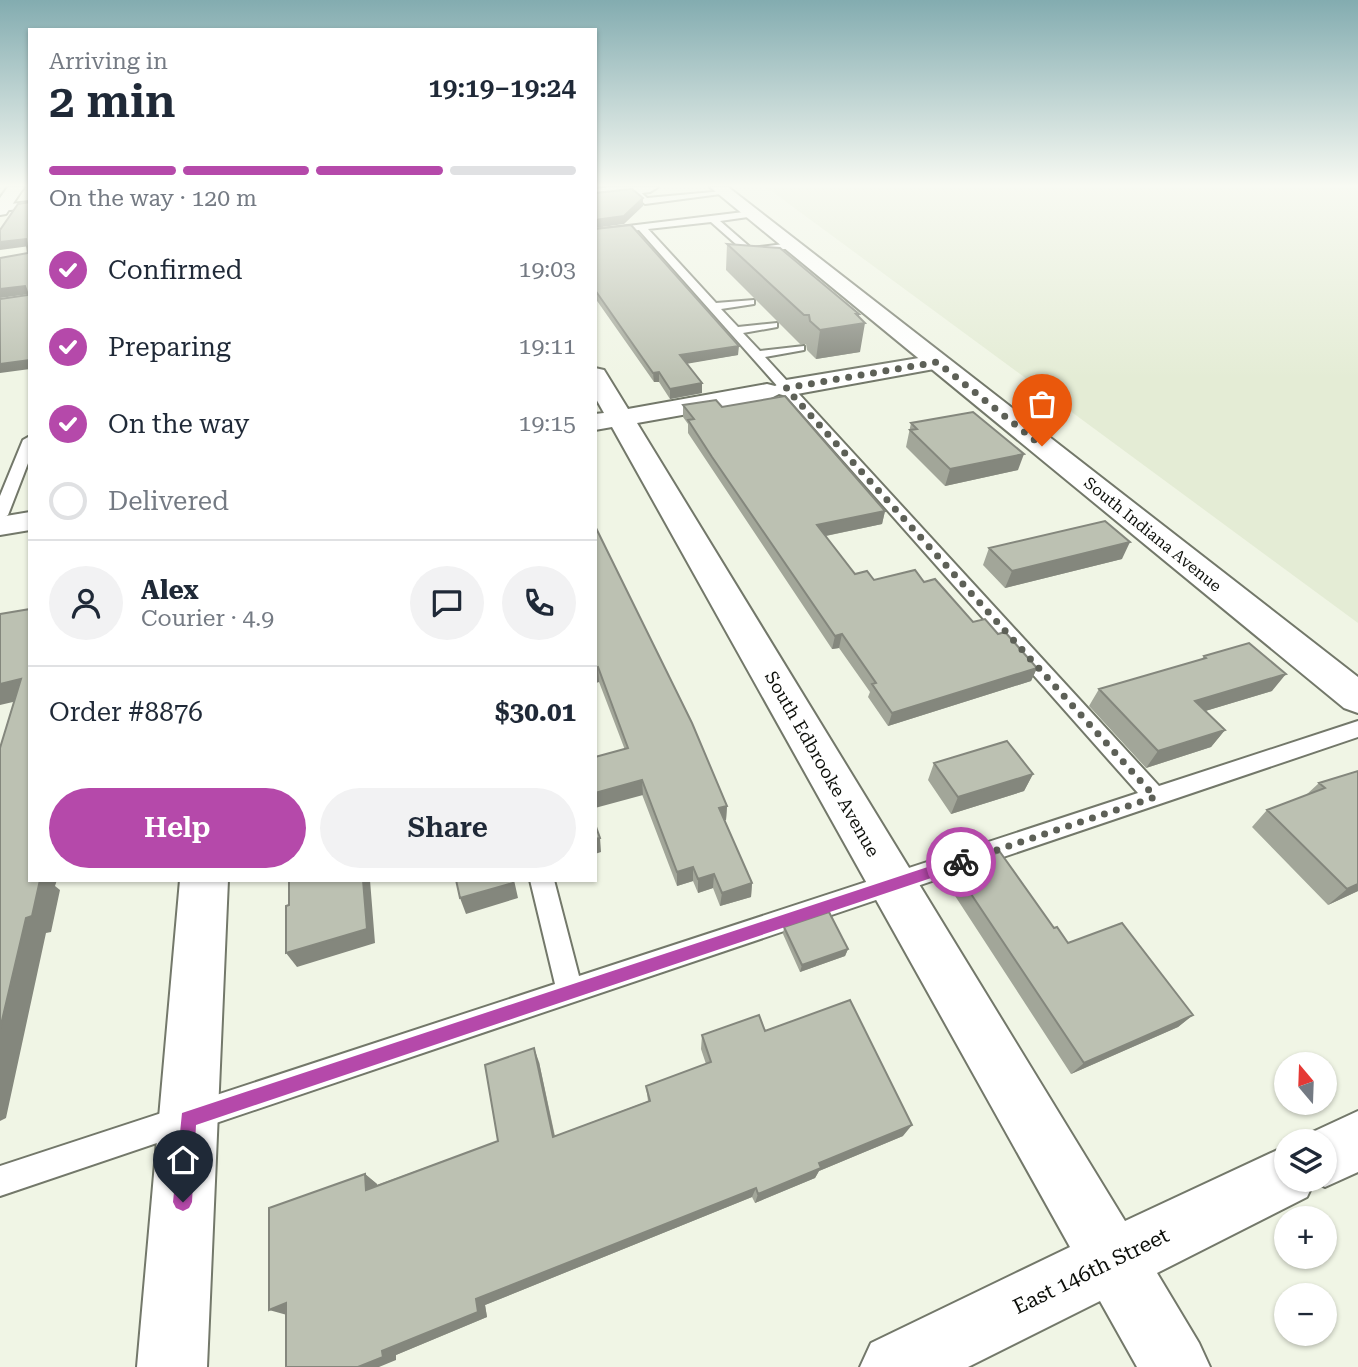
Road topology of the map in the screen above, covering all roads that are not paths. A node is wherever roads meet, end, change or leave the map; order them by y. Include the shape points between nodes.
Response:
1 (662, 251) edge
2 (798, 251) edge
3 (750, 302) dead end
4 (713, 307) junction
5 (773, 325) dead end
6 (735, 331) junction
7 (800, 348) dead end
8 (756, 355) junction
9 (937, 362) junction
10 (597, 382) edge
11 (776, 390) junction
12 (607, 420) edge
13 (28, 445) edge
14 (0, 515) edge
15 (28, 521) edge
16 (0, 526) edge
17 (1358, 698) edge
18 (1358, 729) edge
19 (1155, 797) junction
20 (204, 882) edge
21 (542, 882) edge
22 (892, 884) junction
23 (570, 992) junction
24 (188, 1119) junction
25 (1358, 1141) edge
26 (1337, 1151) edge
27 (0, 1181) edge
28 (1274, 1182) edge
29 (1112, 1261) junction
30 (172, 1367) edge
31 (895, 1367) edge
32 (1175, 1367) edge

1 - 4 lane
2 - 9 street, South Indiana Avenue
3 - 4 lane
4 - 6 lane
5 - 6 lane
6 - 8 lane
7 - 8 lane
8 - 11 lane
9 - 11 street
9 - 17 street, South Indiana Avenue
10 - 12 street, South Edbrooke Avenue
11 - 12 street
11 - 19 lane
12 - 22 street, South Edbrooke Avenue
13 - 14 lane
15 - 16 street
18 - 19 lane
19 - 22 lane
20 - 24 street
21 - 23 lane
22 - 23 lane
22 - 29 street, South Edbrooke Avenue
23 - 24 lane
24 - 27 lane
24 - 30 street
25 - 26 street
28 - 29 street, East 146th Street
29 - 31 street, East 146th Street
29 - 32 street, South Edbrooke Avenue

